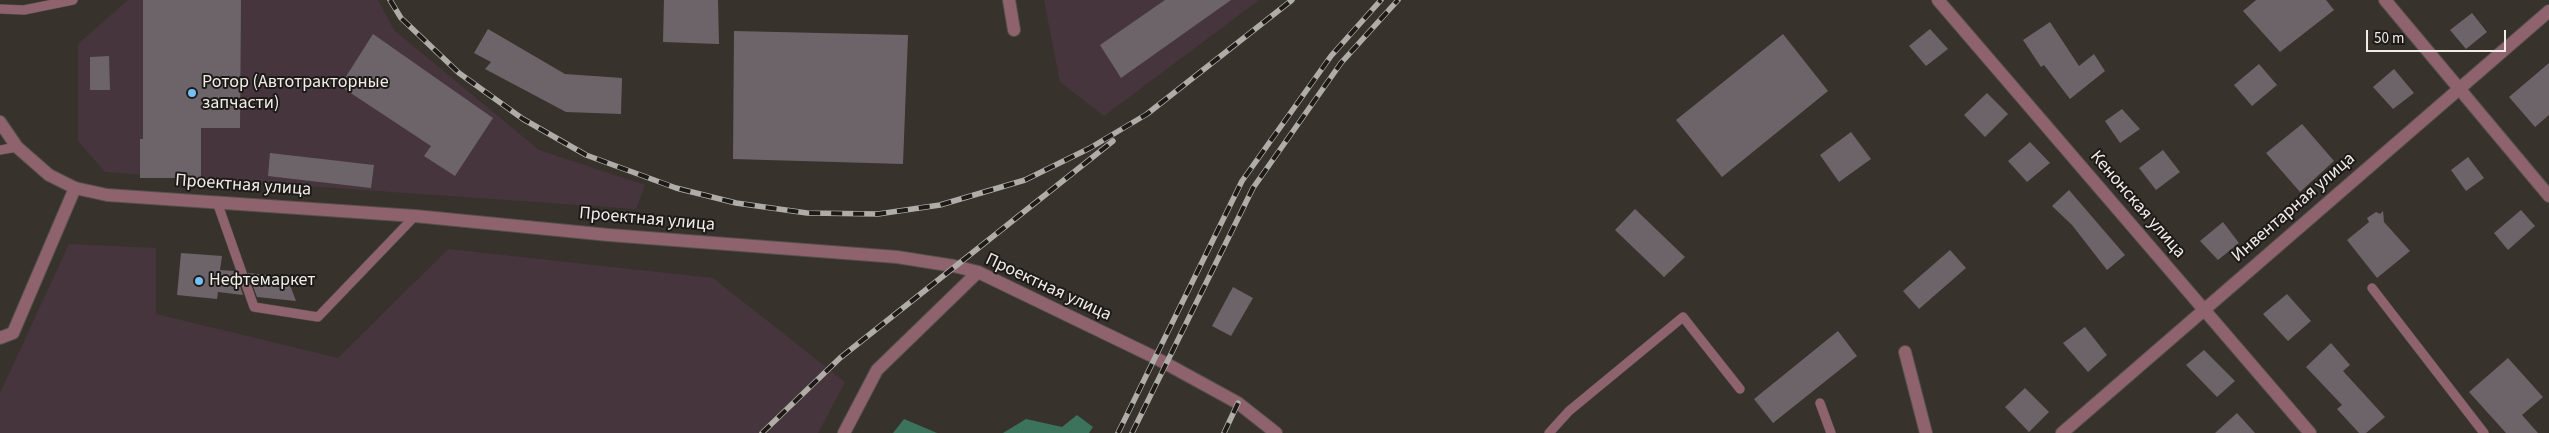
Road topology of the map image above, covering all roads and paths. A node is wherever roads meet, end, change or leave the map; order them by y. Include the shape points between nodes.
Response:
1 (1009, 0) edge
2 (1938, 0) edge
3 (2385, 0) edge
4 (67, 1) edge
5 (0, 9) edge
6 (2549, 10) edge
7 (1014, 30) dead end
8 (2457, 88) junction
9 (0, 122) edge
10 (17, 147) junction
11 (0, 150) edge
12 (75, 188) junction
13 (2549, 196) edge
14 (217, 202) junction
15 (415, 216) junction
16 (978, 272) junction
17 (2372, 288) dead end
18 (2204, 310) junction
19 (0, 338) edge
20 (1905, 352) dead end
21 (1740, 389) dead end
22 (1820, 403) dead end
23 (844, 433) edge
24 (1276, 433) edge
25 (1549, 433) edge
26 (1831, 433) edge
27 (1926, 433) edge
28 (2062, 433) edge
29 (2310, 433) edge
30 (2484, 433) edge

1 - 7 street
2 - 18 street, Кенонская улица
3 - 8 street
4 - 5 lane via 24,10
6 - 8 street, Инвентарная улица
8 - 13 street
8 - 18 street, Инвентарная улица
9 - 10 street, Проектная улица
10 - 11 lane
10 - 12 street, Проектная улица via 49,175
12 - 14 street, Проектная улица via 107,195
12 - 19 street via 13,333
14 - 15 street, Проектная улица
14 - 15 lane via 254,306 318,317
15 - 16 street, Проектная улица via 897,257
16 - 23 street via 877,370
16 - 24 street, Проектная улица via 1154,357 1238,403
17 - 30 lane
18 - 28 street, Инвентарная улица
18 - 29 street, Кенонская улица
20 - 27 street
21 - 25 lane via 1683,316 1570,411
22 - 26 lane

